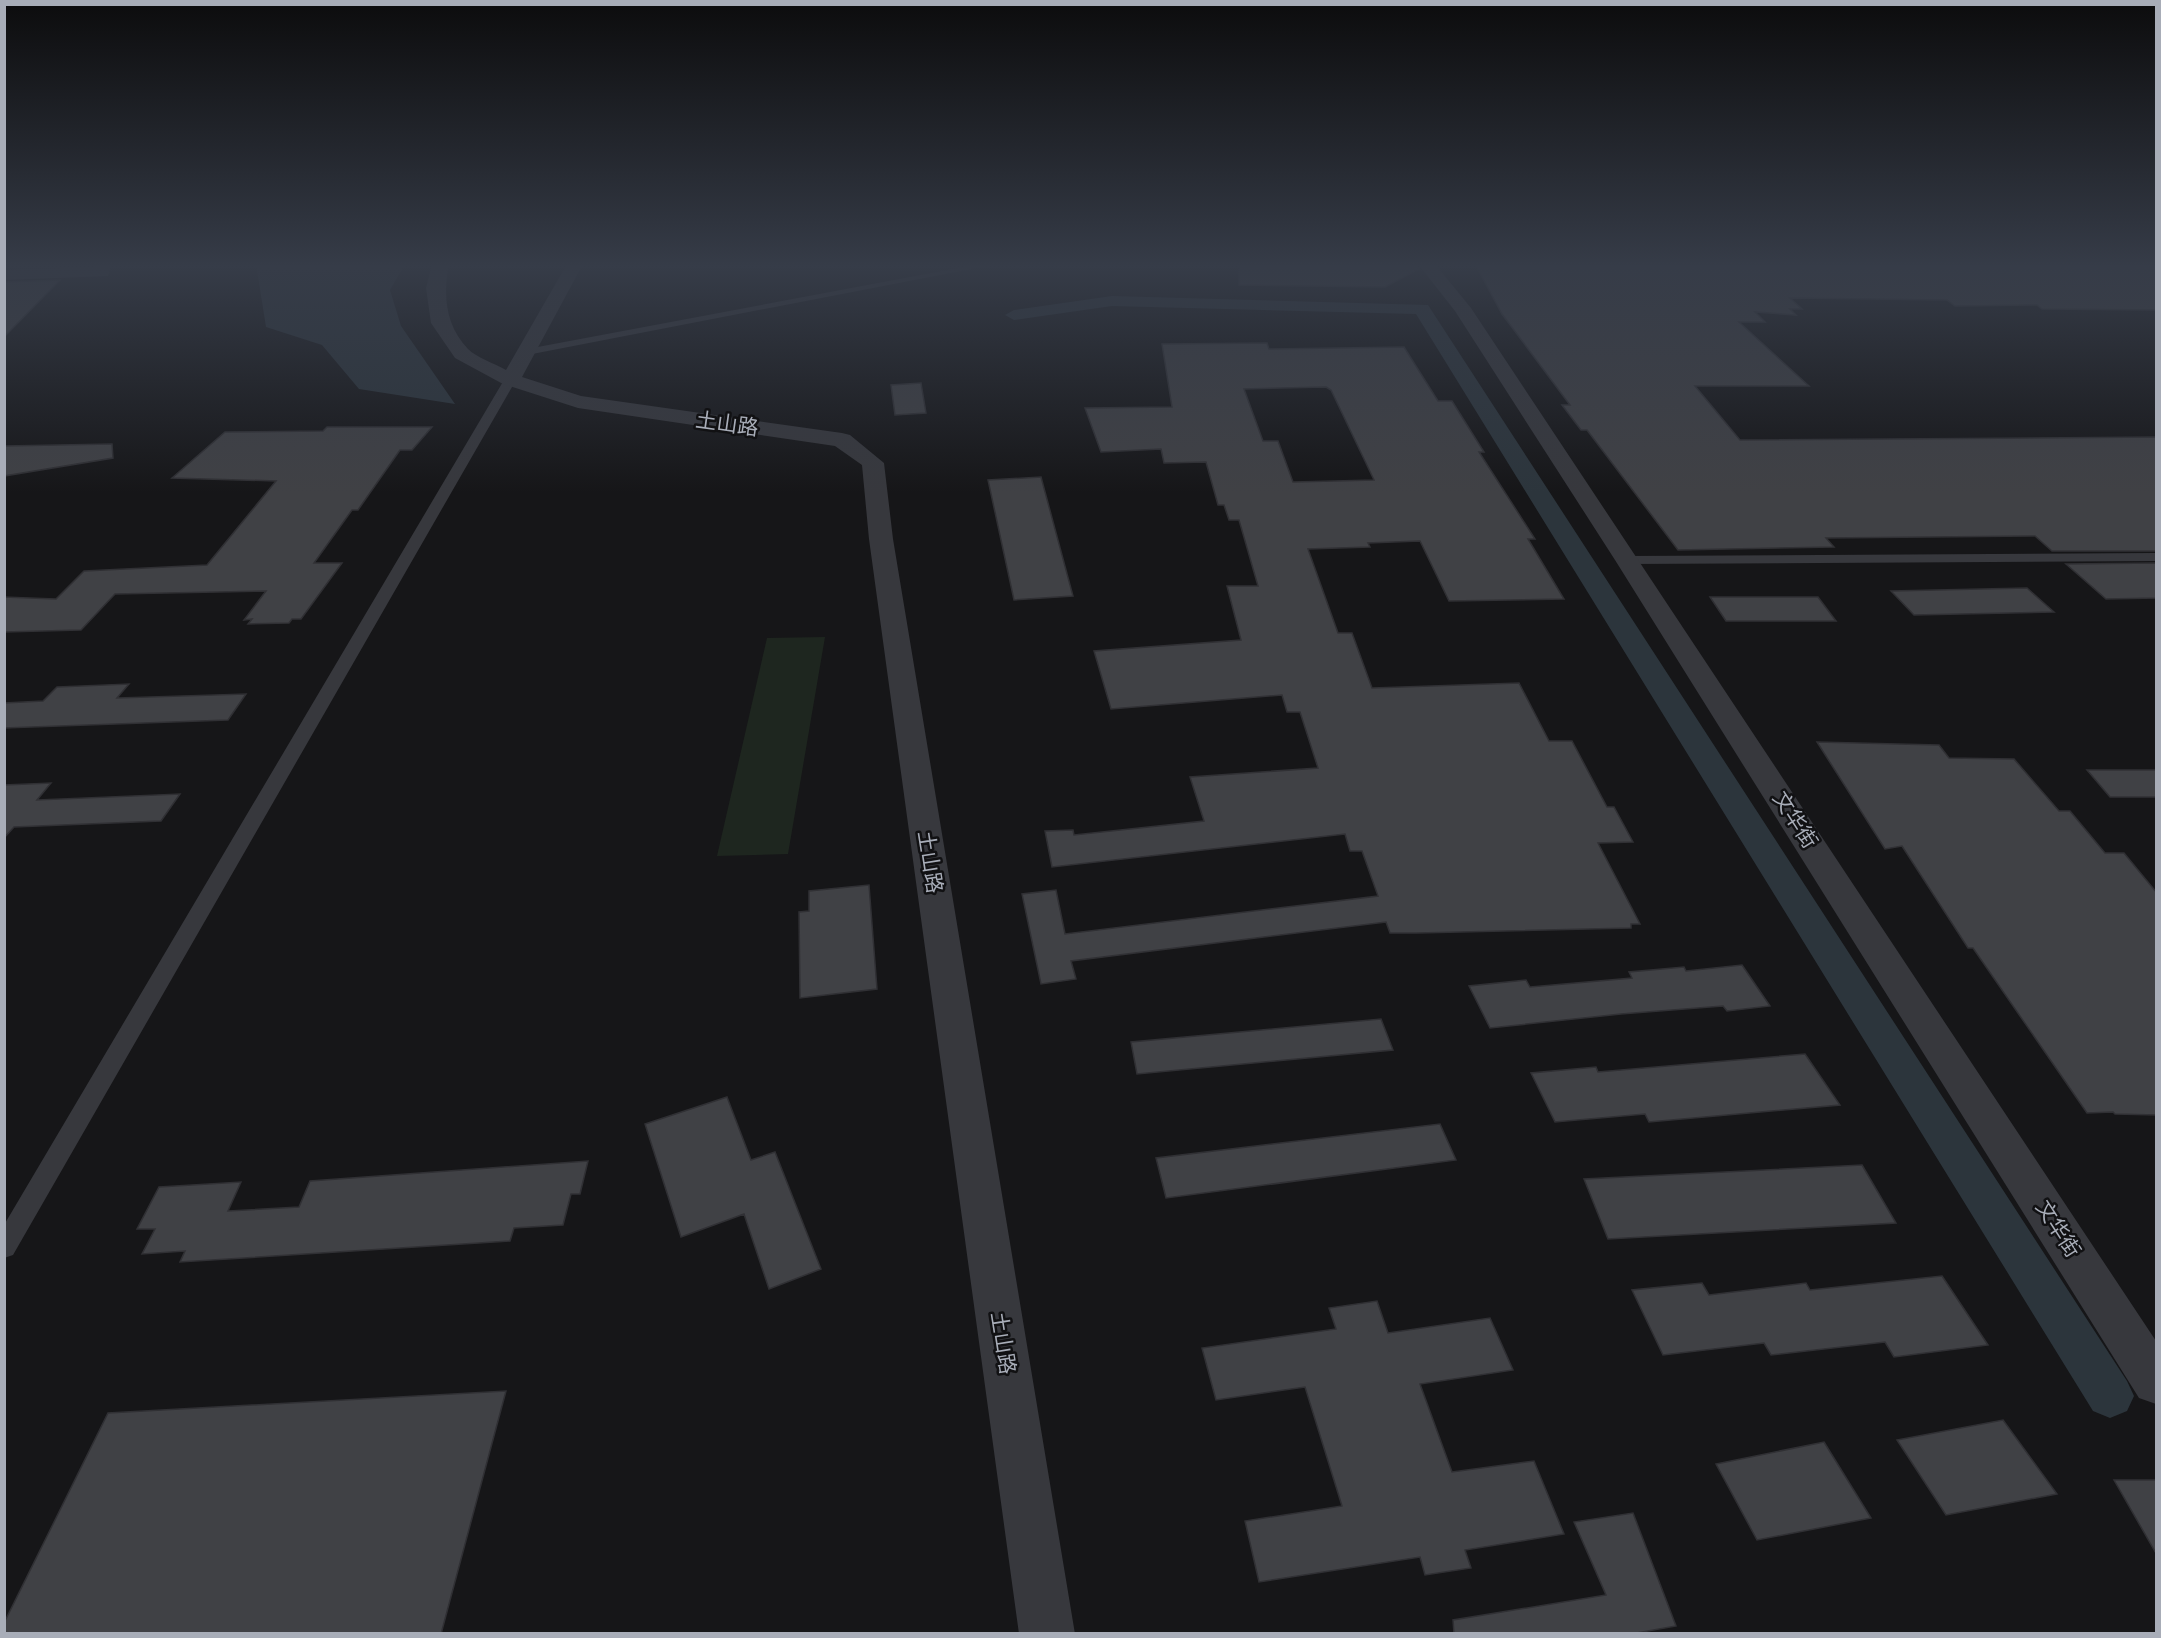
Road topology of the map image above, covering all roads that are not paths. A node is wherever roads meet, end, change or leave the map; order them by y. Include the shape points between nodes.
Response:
1 (452, 340) edge
2 (533, 340) edge
3 (638, 340) edge
4 (1483, 340) edge
5 (519, 366) junction
6 (2157, 557) edge
7 (1628, 560) junction
8 (4, 1248) edge
9 (2157, 1382) edge
10 (1047, 1634) edge

1 - 5 street, 土山路 via 462,354
2 - 5 street
3 - 5 lane
4 - 7 street, 文华街
5 - 8 lane
5 - 10 street, 土山路 via 578,402 842,440 873,463 880,539
6 - 7 lane
7 - 9 street, 文华街

